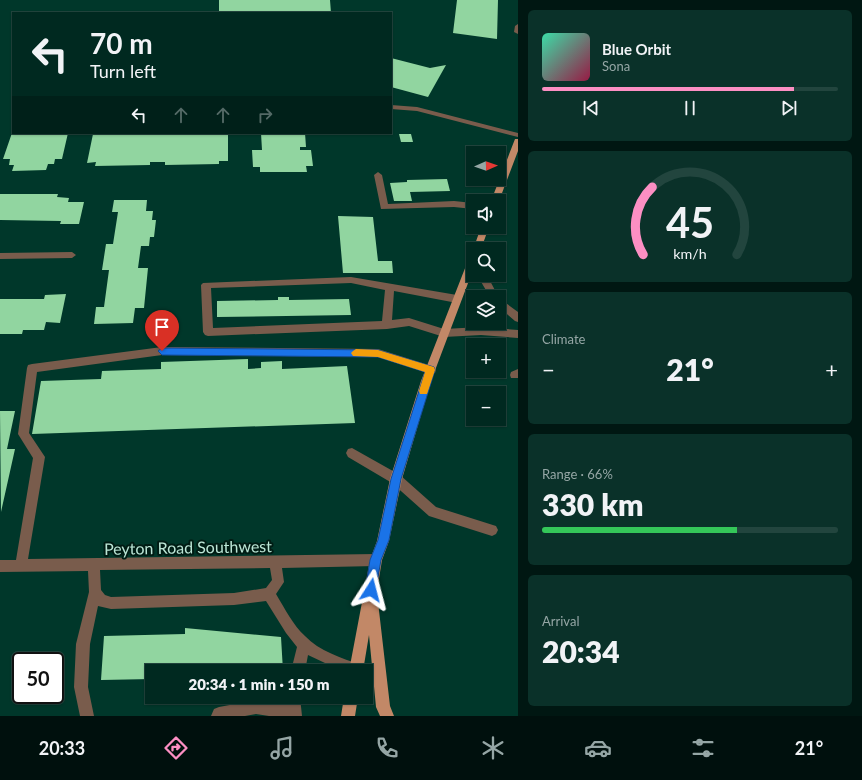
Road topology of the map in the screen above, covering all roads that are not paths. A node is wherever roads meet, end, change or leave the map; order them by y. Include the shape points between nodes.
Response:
1 (518, 26) edge
2 (518, 32) edge
3 (392, 107) edge
4 (518, 135) edge
5 (518, 141) edge
6 (514, 158) edge
7 (378, 175) dead end
8 (498, 194) edge
9 (466, 205) edge
10 (72, 255) dead end
11 (0, 256) edge
12 (466, 276) edge
13 (390, 287) junction
14 (457, 299) junction
15 (506, 307) edge
16 (518, 318) edge
17 (387, 325) junction
18 (444, 333) junction
19 (518, 334) edge
20 (431, 370) junction
21 (352, 453) dead end
22 (396, 479) junction
23 (492, 530) dead end
24 (376, 560) junction
25 (275, 562) junction
26 (94, 564) junction
27 (0, 566) edge
28 (22, 566) junction
29 (371, 590) junction
30 (95, 592) junction
31 (269, 594) junction
32 (304, 645) junction
33 (300, 664) edge
34 (342, 664) edge
35 (357, 664) edge
36 (293, 704) edge
37 (351, 704) edge
38 (294, 715) edge
39 (87, 716) edge
40 (218, 716) edge
41 (348, 716) edge
42 (387, 716) edge

1 - 2 street
3 - 4 street via 417,109
5 - 6 main road
6 - 8 main road
7 - 9 street via 384,207
10 - 11 street
12 - 14 main road
13 - 14 street
13 - 17 street
13 - 17 street via 351,280 206,285 208,332
14 - 18 main road
15 - 16 street
17 - 18 street via 409,322
18 - 19 street via 481,331
18 - 20 main road
20 - 22 main road
20 - 28 street via 378,353 162,351 32,368 23,434 39,457
21 - 22 street
22 - 23 street via 433,512
22 - 24 main road via 383,540
24 - 25 street, Peyton Road Southwest
24 - 29 main road
25 - 26 street, Peyton Road Southwest
25 - 31 street via 278,582
26 - 28 street, Peyton Road Southwest
26 - 30 street
27 - 28 street, Peyton Road Southwest
29 - 35 main road
29 - 42 main road via 383,707
30 - 31 street via 102,601 111,604 234,599
30 - 39 street via 83,644 82,687
31 - 32 street via 287,624
32 - 33 street
32 - 34 street
36 - 38 street
37 - 41 main road
38 - 40 street via 256,707

